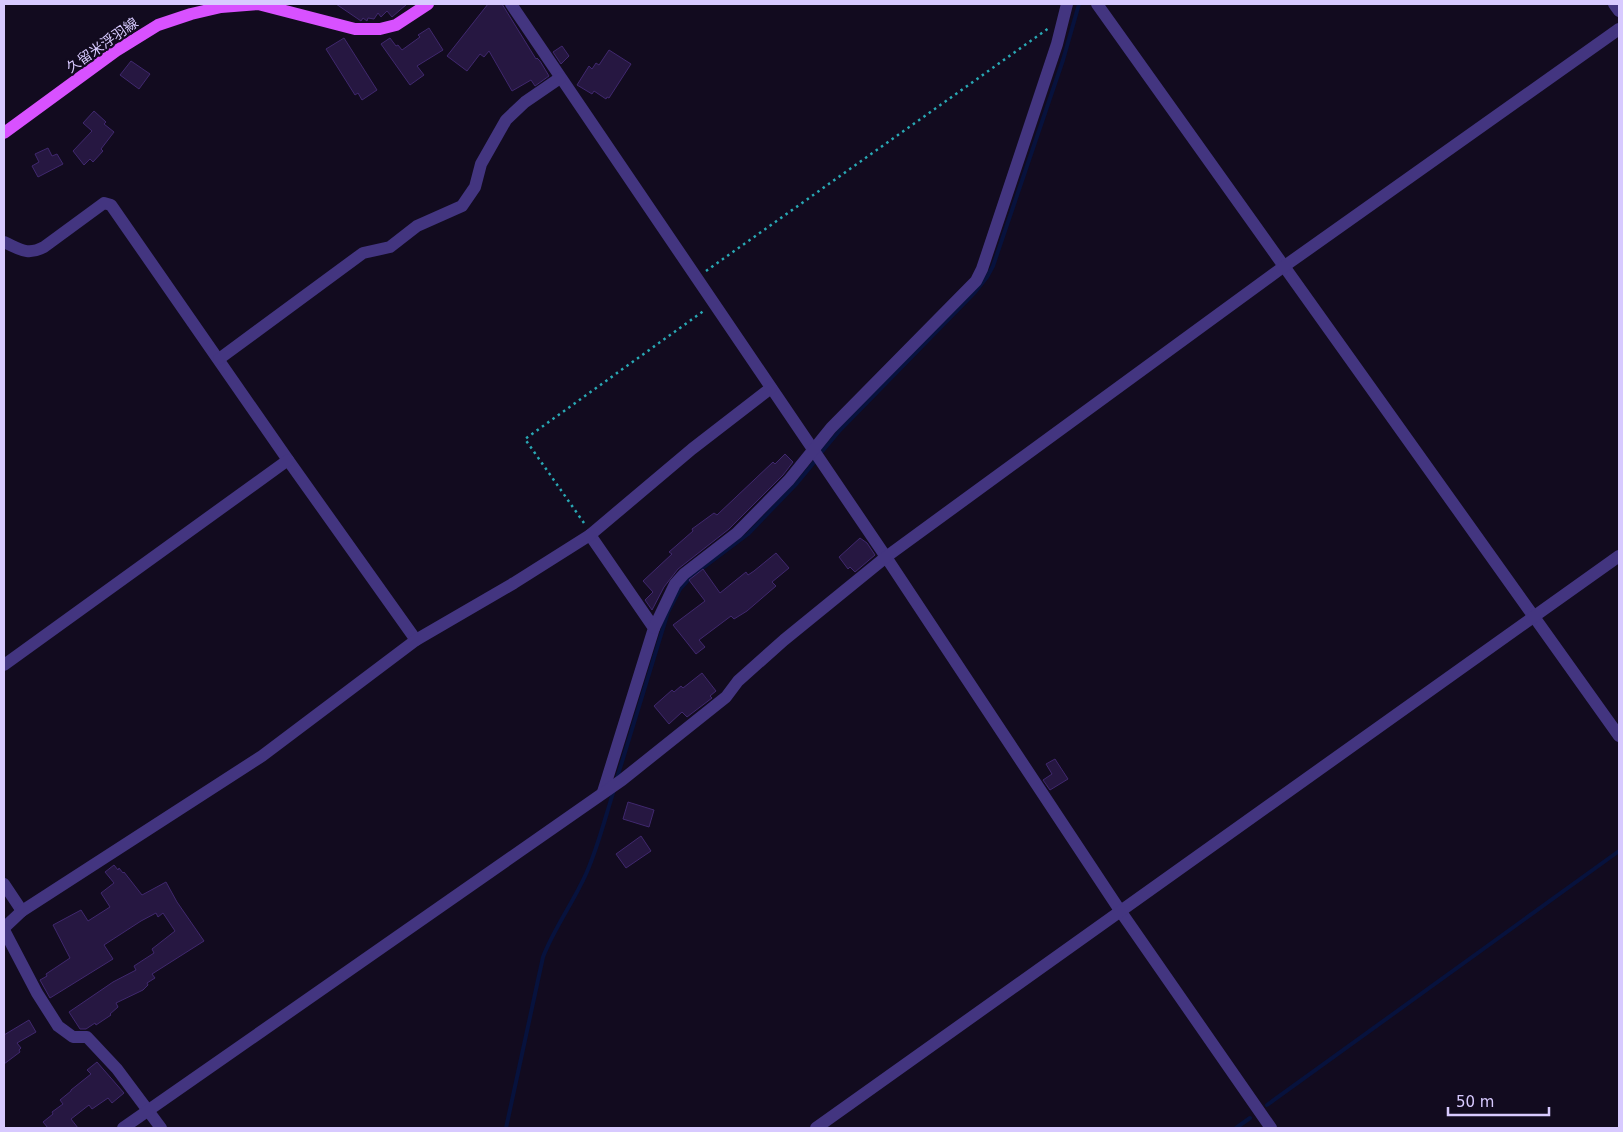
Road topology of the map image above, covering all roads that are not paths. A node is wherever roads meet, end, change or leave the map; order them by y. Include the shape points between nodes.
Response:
1 (428, 4) edge
2 (511, 4) edge
3 (1067, 4) edge
4 (1097, 4) edge
5 (1614, 4) edge
6 (1619, 10) edge
7 (1619, 29) edge
8 (560, 78) junction
9 (4, 133) edge
10 (4, 242) edge
11 (1284, 266) junction
12 (219, 359) junction
13 (771, 388) junction
14 (816, 456) junction
15 (288, 460) junction
16 (590, 535) junction
17 (1619, 556) edge
18 (886, 557) junction
19 (1534, 616) junction
20 (654, 628) junction
21 (416, 640) junction
22 (4, 665) edge
23 (1619, 736) edge
24 (606, 791) junction
25 (4, 884) edge
26 (22, 911) junction
27 (1121, 912) junction
28 (4, 929) edge
29 (149, 1110) junction
30 (123, 1128) edge
31 (161, 1128) edge
32 (816, 1128) edge
33 (1271, 1128) edge

1 - 9 main road, 久留米浮羽線 via 396,25 380,29 356,29 258,4 190,14 158,24
2 - 8 street
3 - 14 street via 1057,44 976,281 832,428
4 - 11 street
5 - 6 street
7 - 11 street
8 - 12 street via 525,102 506,120 481,164 475,187 462,206 417,226 390,247 363,253
8 - 13 street
10 - 12 street via 34,252 104,203 112,205
11 - 18 street
11 - 19 street
12 - 15 street
13 - 14 street
13 - 16 street
14 - 18 street
14 - 20 street via 738,533 684,574 675,584
15 - 21 street
15 - 22 street
16 - 20 street
16 - 21 street
17 - 19 street
18 - 24 street via 784,640 738,681 726,697
18 - 27 street
19 - 23 street
19 - 27 street
20 - 24 street
21 - 26 street via 262,756
24 - 29 street
25 - 26 street
26 - 28 street
27 - 32 street
27 - 33 street
28 - 29 street via 58,1026 73,1037 87,1037
29 - 30 street
29 - 31 street

